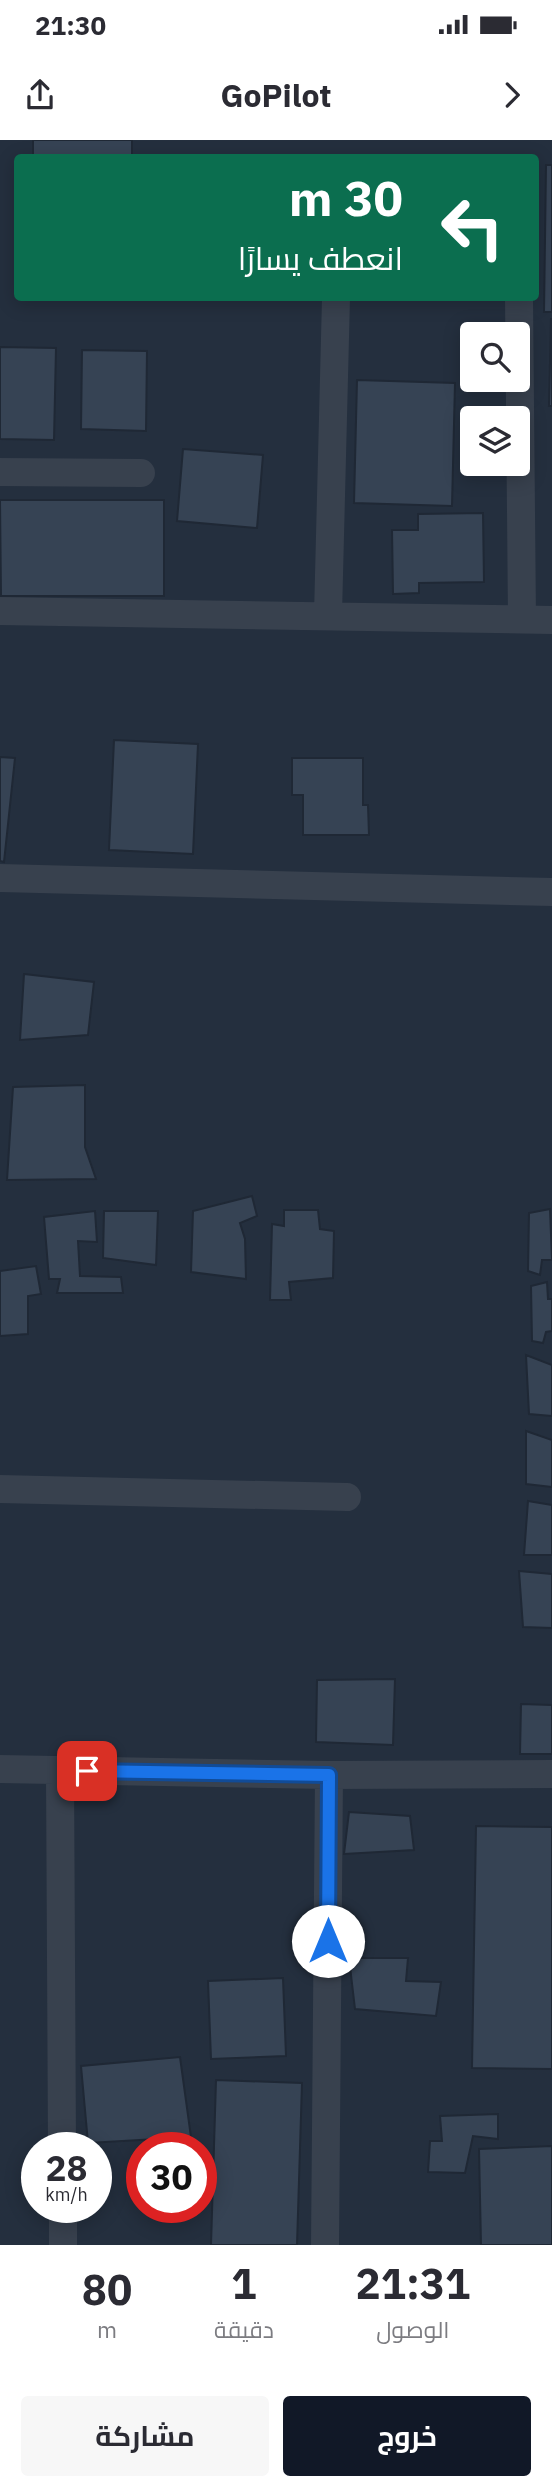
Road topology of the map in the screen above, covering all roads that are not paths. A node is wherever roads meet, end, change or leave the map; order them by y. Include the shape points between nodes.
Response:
1 (336, 301) edge
2 (519, 301) edge
3 (0, 472) edge
4 (141, 473) dead end
5 (0, 611) edge
6 (328, 615) junction
7 (522, 620) junction
8 (552, 620) edge
9 (0, 878) edge
10 (552, 892) edge
11 (0, 1489) edge
12 (347, 1497) dead end
13 (0, 1769) edge
14 (60, 1770) junction
15 (552, 1774) edge
16 (329, 1775) junction
17 (62, 2132) edge
18 (62, 2223) edge
19 (63, 2245) edge
20 (325, 2245) edge

1 - 6 street
2 - 7 street
3 - 4 street
5 - 6 street
6 - 7 street
7 - 8 street
9 - 10 street
11 - 12 street
13 - 14 street
14 - 16 street
14 - 17 street
15 - 16 street
16 - 20 street
18 - 19 street

